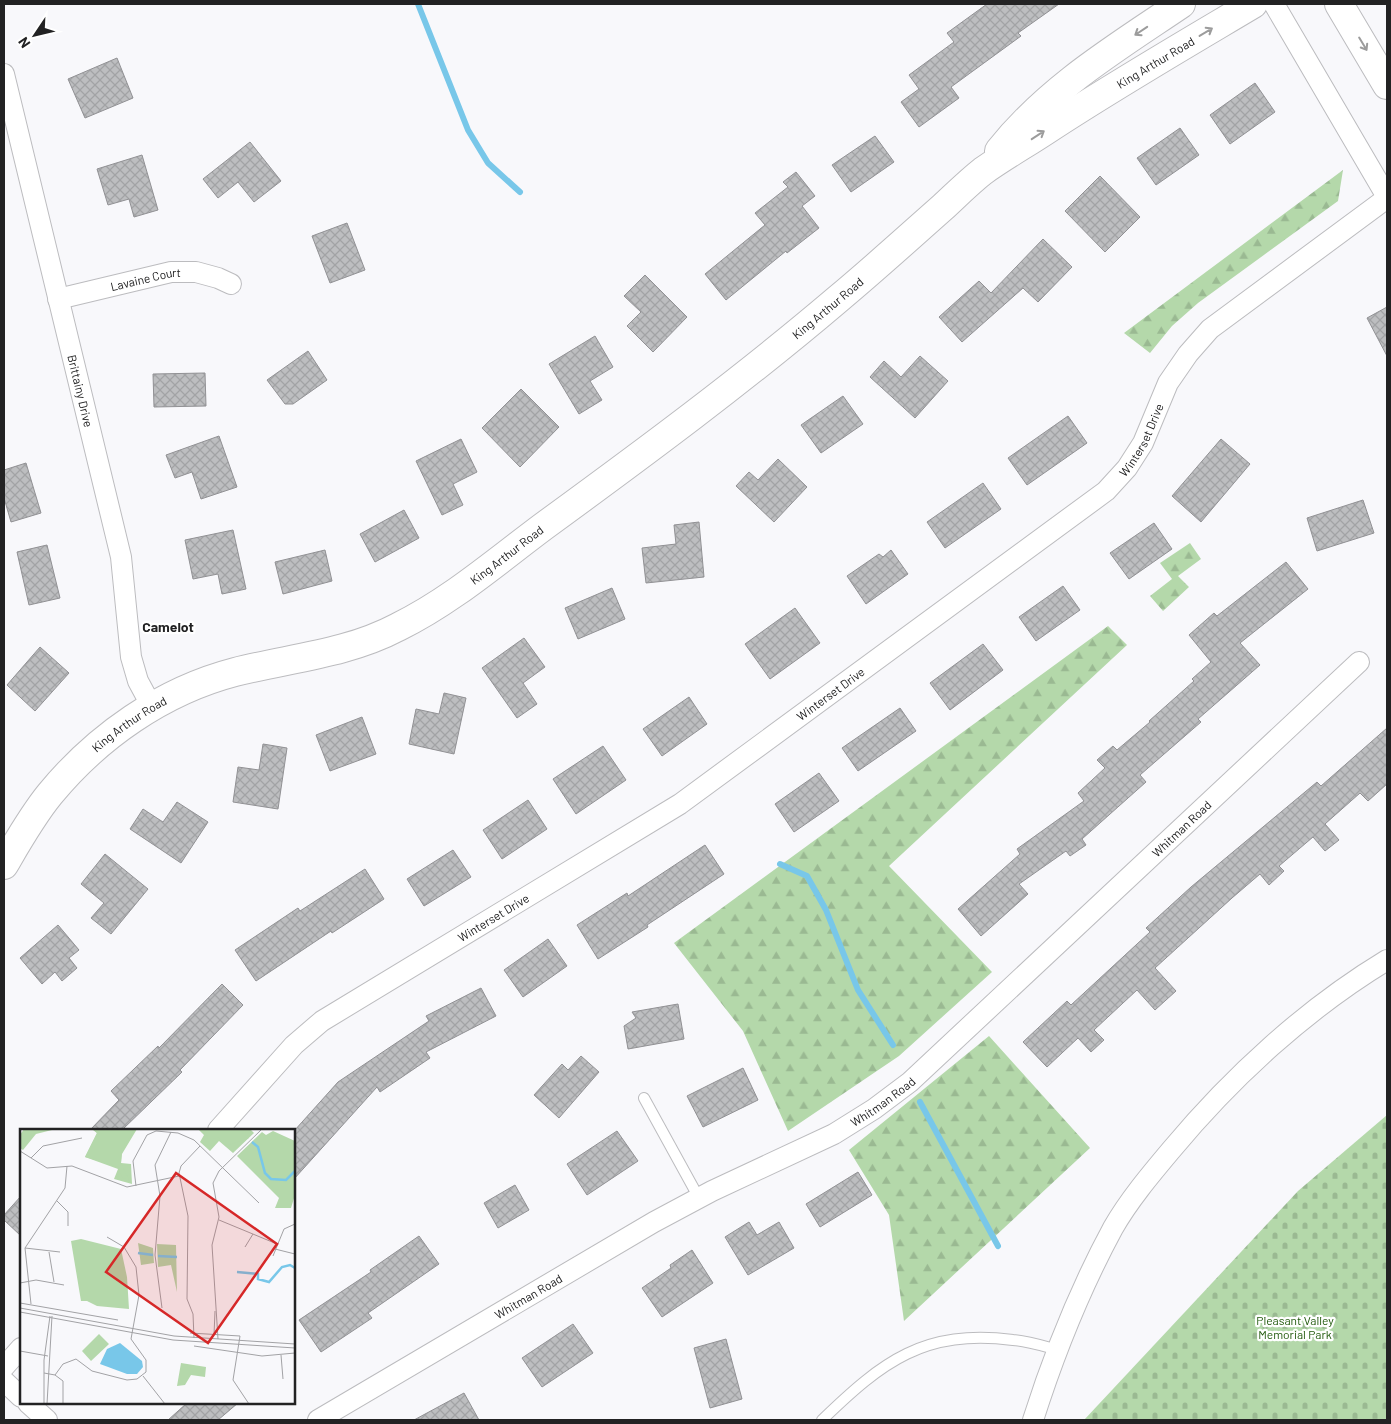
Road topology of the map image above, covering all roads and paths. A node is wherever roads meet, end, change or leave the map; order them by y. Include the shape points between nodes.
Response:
1 (1181, 4) edge
2 (1253, 4) edge
3 (1274, 4) edge
4 (1339, 4) edge
5 (4, 74) edge
6 (1387, 85) edge
7 (982, 172) junction
8 (1387, 197) edge
9 (231, 284) dead end
10 (58, 299) junction
11 (1359, 662) dead end
12 (152, 707) junction
13 (4, 865) edge
14 (1387, 960) edge
15 (644, 1098) dead end
16 (219, 1129) edge
17 (699, 1198) junction
18 (20, 1349) edge
19 (1058, 1350) junction
20 (4, 1367) edge
21 (4, 1381) edge
22 (20, 1396) edge
23 (29, 1404) edge
24 (47, 1420) edge
25 (318, 1420) edge
26 (822, 1420) edge
27 (1033, 1420) edge

1 -> 7 street, King Arthur Road via 1056,91 1017,128
7 -> 2 street, King Arthur Road via 1093,99
3 - 8 street
4 -> 6 street
5 - 10 street, Brittainy Drive
7 - 12 street, King Arthur Road via 784,345 638,458 436,606 396,629 354,646 229,674 189,688
8 - 16 street, Winterset Drive via 1210,329 1168,383 1143,443 1127,468 1106,491 680,804 322,1021 294,1045
9 - 10 street, Lavaine Court via 196,272 171,272
10 - 12 street, Brittainy Drive via 121,557 131,657 138,681
11 - 17 street, Whitman Road via 910,1082 834,1134
12 - 13 street, King Arthur Road via 88,753 50,794
14 - 19 street via 1286,1034 1196,1120 1143,1183 1114,1227 1085,1284
15 - 17 lane
17 - 25 street, Whitman Road
18 - 20 street
19 - 26 lane via 1015,1340 981,1337 950,1339 916,1349 892,1361 854,1389
19 - 27 street
21 - 22 street
23 - 24 street

